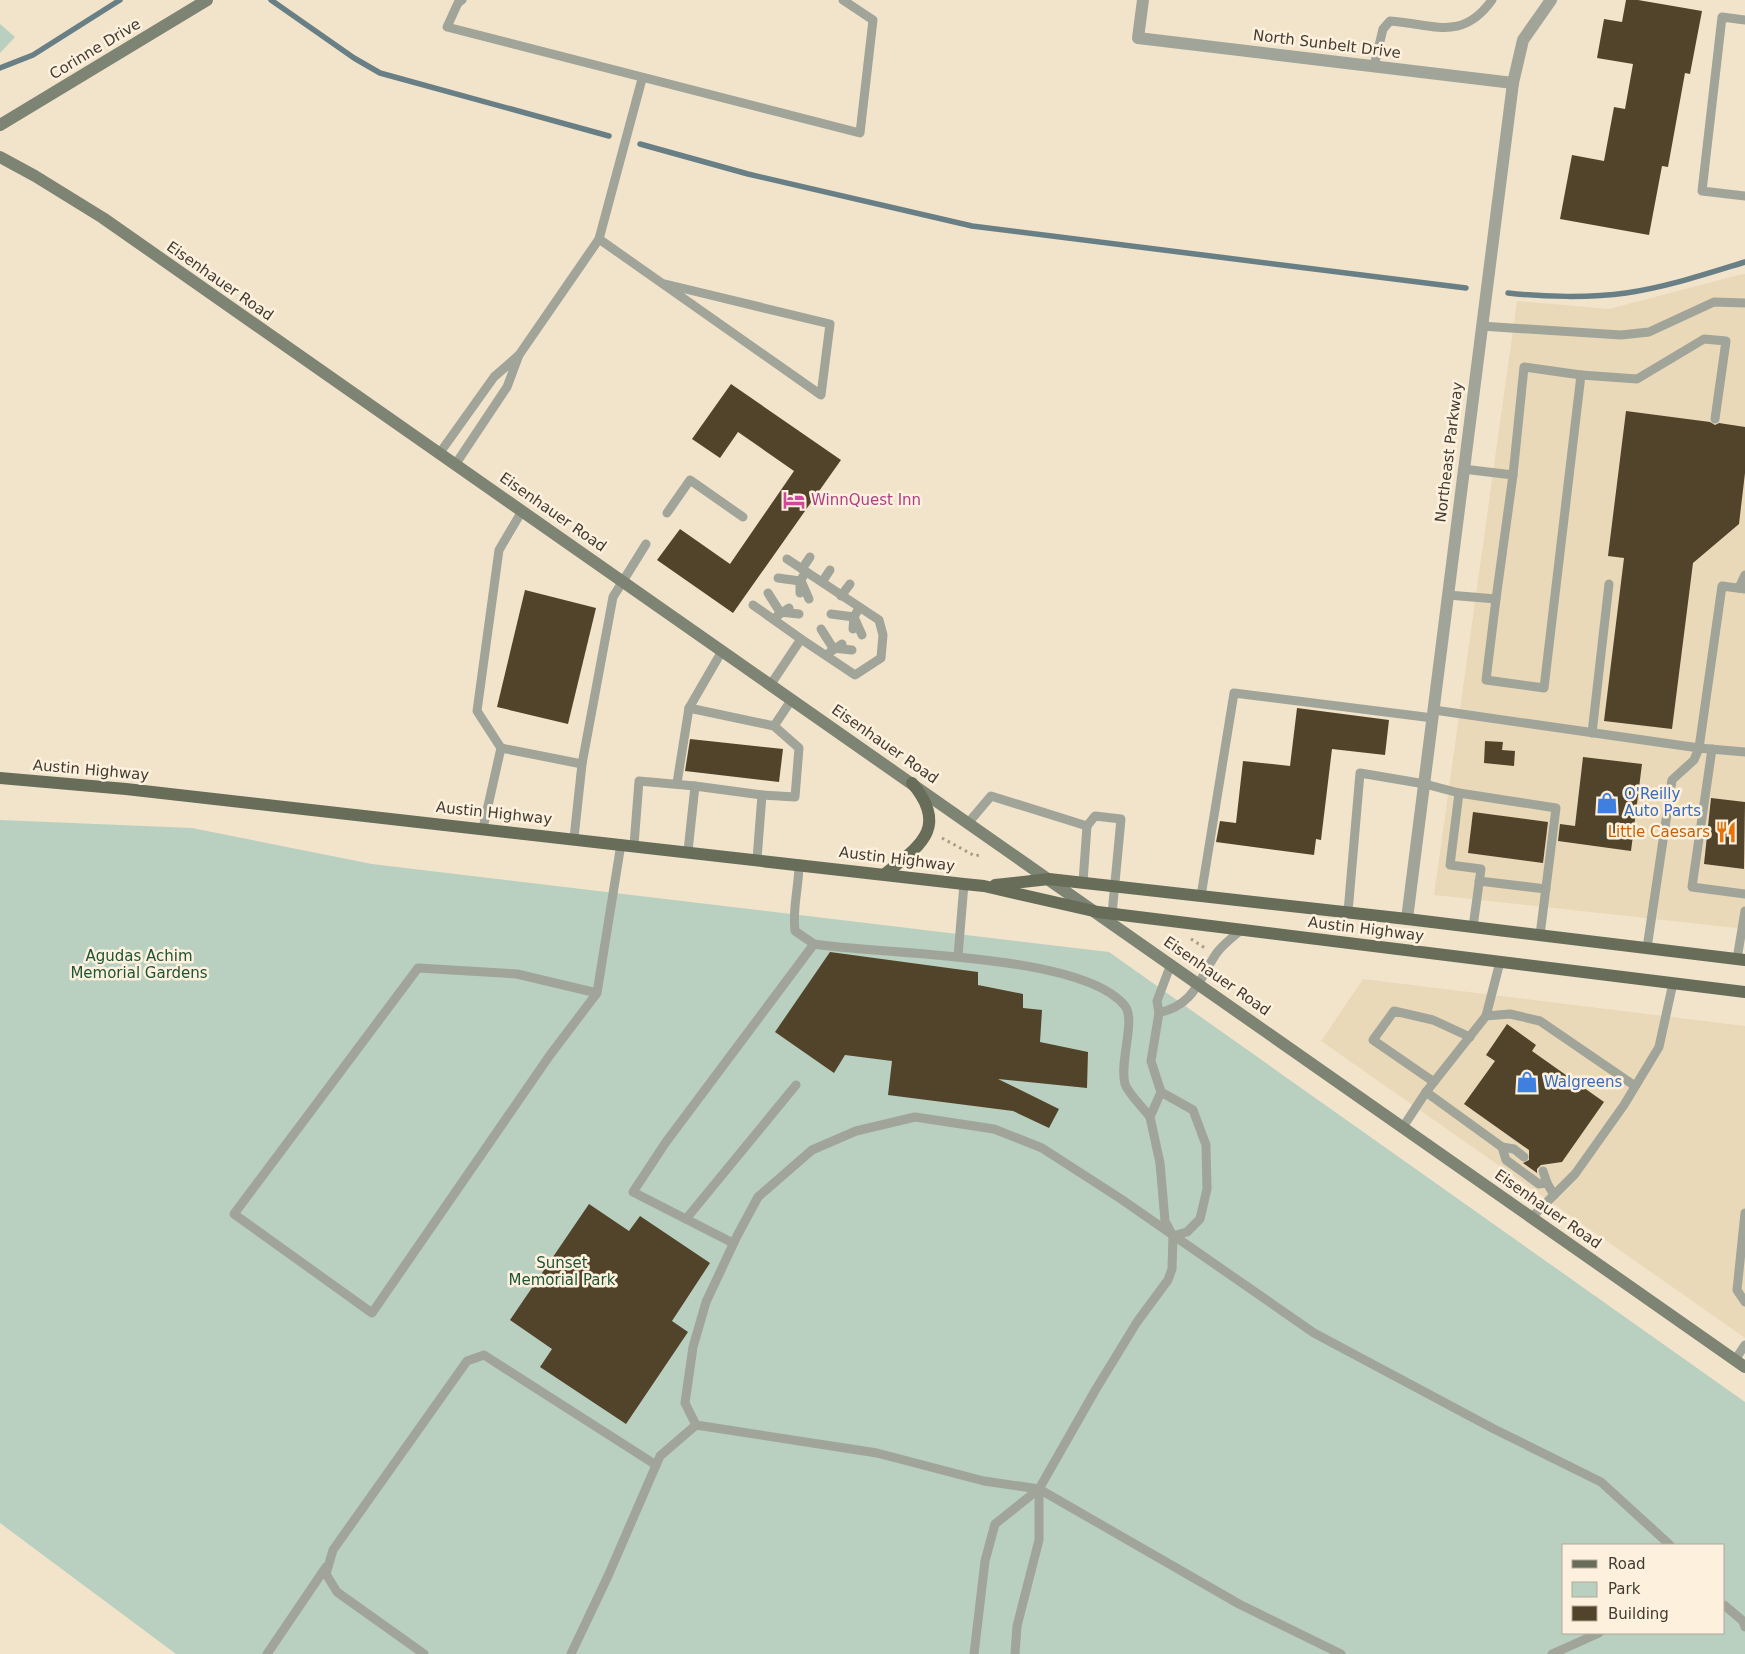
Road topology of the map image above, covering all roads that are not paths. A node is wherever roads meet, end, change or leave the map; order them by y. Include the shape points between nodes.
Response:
1 (207, 0) edge
2 (462, 0) edge
3 (844, 0) edge
4 (1143, 0) edge
5 (1492, 0) edge
6 (1551, 0) edge
7 (1745, 20) edge
8 (1374, 66) junction
9 (642, 79) junction
10 (1513, 83) junction
11 (0, 125) edge
12 (0, 158) edge
13 (1745, 196) edge
14 (599, 239) junction
15 (665, 284) junction
16 (1745, 303) edge
17 (1481, 326) junction
18 (518, 354) junction
19 (1581, 375) junction
20 (1715, 419) dead end
21 (439, 454) junction
22 (455, 465) junction
23 (1463, 469) junction
24 (1512, 475) junction
25 (522, 511) junction
26 (667, 513) dead end
27 (743, 517) dead end
28 (646, 544) dead end
29 (810, 557) dead end
30 (787, 559) dead end
31 (804, 570) junction
32 (830, 570) dead end
33 (1745, 575) edge
34 (778, 578) dead end
35 (800, 580) junction
36 (622, 581) junction
37 (822, 582) junction
38 (850, 584) dead end
39 (1609, 584) dead end
40 (789, 585) dead end
41 (1742, 588) edge
42 (768, 592) dead end
43 (800, 593) dead end
44 (1448, 594) junction
45 (842, 596) junction
46 (809, 599) dead end
47 (1496, 599) junction
48 (779, 600) dead end
49 (752, 605) dead end
50 (789, 608) dead end
51 (859, 608) junction
52 (780, 612) junction
53 (799, 614) dead end
54 (831, 614) dead end
55 (854, 617) junction
56 (774, 620) junction
57 (842, 621) dead end
58 (821, 629) dead end
59 (853, 629) dead end
60 (862, 635) dead end
61 (832, 636) dead end
62 (801, 640) junction
63 (842, 644) dead end
64 (833, 648) junction
65 (722, 650) junction
66 (852, 650) dead end
67 (827, 656) junction
68 (771, 684) junction
69 (792, 699) junction
70 (689, 708) junction
71 (1433, 714) junction
72 (774, 726) junction
73 (1592, 733) junction
74 (502, 748) junction
75 (1699, 748) junction
76 (1712, 750) junction
77 (1745, 752) edge
78 (582, 764) junction
79 (0, 778) edge
80 (912, 783) junction
81 (677, 784) junction
82 (1425, 784) junction
83 (696, 786) junction
84 (1459, 793) junction
85 (762, 795) junction
86 (968, 822) junction
87 (1087, 826) junction
88 (483, 828) junction
89 (574, 838) junction
90 (627, 844) junction
91 (688, 851) junction
92 (758, 859) junction
93 (799, 864) junction
94 (885, 874) junction
95 (1049, 879) junction
96 (1479, 881) junction
97 (1083, 882) junction
98 (964, 884) junction
99 (984, 886) junction
100 (1114, 886) junction
101 (1546, 890) junction
102 (1745, 894) edge
103 (1201, 896) junction
104 (1745, 911) edge
105 (1098, 912) junction
106 (1348, 912) junction
107 (1112, 914) junction
108 (1408, 919) junction
109 (1473, 927) junction
110 (1241, 930) junction
111 (1540, 935) junction
112 (814, 944) junction
113 (1647, 948) junction
114 (958, 956) junction
115 (1741, 959) edge
116 (1500, 962) junction
117 (1171, 964) junction
118 (1673, 983) junction
119 (1200, 985) junction
120 (1745, 992) edge
121 (597, 994) junction
122 (1160, 1013) junction
123 (1486, 1016) junction
124 (1470, 1037) junction
125 (1434, 1082) junction
126 (796, 1085) dead end
127 (1636, 1086) junction
128 (1161, 1092) junction
129 (1426, 1092) junction
130 (1150, 1117) junction
131 (1403, 1127) junction
132 (1502, 1147) junction
133 (1524, 1157) dead end
134 (1543, 1171) dead end
135 (1547, 1183) junction
136 (1554, 1195) junction
137 (1745, 1213) edge
138 (1532, 1217) junction
139 (686, 1219) junction
140 (1174, 1236) junction
141 (733, 1244) junction
142 (1745, 1302) edge
143 (1745, 1345) edge
144 (1740, 1363) edge
145 (696, 1425) junction
146 (656, 1465) junction
147 (1039, 1489) junction
148 (1669, 1544) edge
149 (330, 1560) junction
150 (1725, 1606) edge
151 (1745, 1626) edge
152 (1598, 1634) edge
153 (267, 1654) edge
154 (424, 1654) edge
155 (571, 1654) edge
156 (974, 1654) edge
157 (1015, 1654) edge
158 (1341, 1654) edge
159 (1552, 1654) edge

1 - 11 main road, Corinne Drive
2 - 9 lane via 447,27
3 - 9 lane via 872,20 860,133
4 - 8 street, North Sunbelt Drive via 1138,38
5 - 8 lane via 1470,24 1447,28 1390,21 1383,29
6 - 10 street, Northeast Parkway via 1523,40
7 - 13 lane via 1722,17 1702,191
8 - 10 street, North Sunbelt Drive
9 - 14 lane
10 - 17 street, Northeast Parkway
12 - 21 main road, Eisenhauer Road via 103,218
14 - 15 lane
14 - 18 lane
15 - 15 lane via 742,340 820,395 830,324
16 - 17 lane via 1714,302 1649,332 1621,335
17 - 23 street, Northeast Parkway
18 - 21 lane via 494,377
18 - 22 lane via 507,387
19 - 20 lane via 1637,380 1704,339 1726,341
19 - 24 lane via 1524,366
19 - 47 lane via 1544,688 1486,680
21 - 22 main road, Eisenhauer Road
22 - 25 main road, Eisenhauer Road
23 - 24 lane
23 - 44 street, Northeast Parkway
24 - 47 lane
25 - 36 main road, Eisenhauer Road
25 - 74 lane via 499,550 477,711
26 - 27 lane via 690,480
28 - 36 lane
29 - 31 lane
30 - 31 lane
31 - 35 lane
31 - 37 lane
32 - 37 lane
33 - 41 lane
34 - 35 lane
35 - 40 lane
35 - 43 lane
35 - 46 lane
36 - 65 main road, Eisenhauer Road
36 - 78 lane via 613,597
37 - 45 lane
38 - 45 lane
39 - 73 lane
41 - 75 lane via 1722,586
42 - 52 lane
44 - 47 lane
44 - 71 street, Northeast Parkway
45 - 51 lane
48 - 52 lane
49 - 56 lane
50 - 52 lane
51 - 55 lane
51 - 67 lane via 879,620 883,635 882,658 855,675
52 - 53 lane
52 - 56 lane
54 - 55 lane
55 - 57 lane
55 - 59 lane
55 - 60 lane
56 - 62 lane
58 - 64 lane
61 - 64 lane
62 - 67 lane
62 - 68 lane
63 - 64 lane
64 - 66 lane
64 - 67 lane
65 - 68 main road, Eisenhauer Road
65 - 70 lane
68 - 69 main road, Eisenhauer Road
69 - 72 lane
69 - 80 main road, Eisenhauer Road
70 - 72 lane
70 - 81 lane
71 - 73 lane
71 - 82 street, Northeast Parkway
71 - 103 lane via 1234,694
72 - 85 lane via 799,748 795,797
73 - 75 lane
74 - 78 lane
74 - 88 lane
75 - 76 lane
75 - 113 lane via 1694,760 1672,780
76 - 77 lane
76 - 102 lane via 1692,886
78 - 89 lane
79 - 88 main road, Austin Highway
80 - 86 main road, Eisenhauer Road
80 - 94 main road via 924,797 931,825 923,842
81 - 83 lane
81 - 90 lane via 639,781
82 - 84 lane
82 - 106 lane via 1360,773
82 - 108 street, Northeast Parkway
83 - 85 lane
83 - 91 lane
84 - 96 lane via 1450,865 1481,869
84 - 101 lane via 1556,808
85 - 92 lane
86 - 87 lane via 991,796
86 - 95 main road, Eisenhauer Road
87 - 97 lane
87 - 100 lane via 1095,816 1121,819
88 - 89 main road, Austin Highway
89 - 90 main road, Austin Highway
90 - 91 main road, Austin Highway
90 - 121 lane
91 - 92 main road, Austin Highway
92 - 93 main road, Austin Highway
93 - 94 main road, Austin Highway
93 - 112 lane via 793,913 795,931
94 - 98 main road, Austin Highway
95 - 97 main road, Austin Highway
95 - 99 main road, Austin Highway
95 - 105 main road, Eisenhauer Road
96 - 101 lane
96 - 109 lane
97 - 100 main road, Austin Highway
98 - 99 main road, Austin Highway
98 - 114 lane
99 - 105 main road, Austin Highway
100 - 103 main road, Austin Highway
100 - 107 lane
101 - 111 lane
103 - 106 main road, Austin Highway
104 - 115 lane
105 - 107 main road, Austin Highway
105 - 117 main road, Eisenhauer Road
106 - 108 main road, Austin Highway
107 - 110 main road, Austin Highway
108 - 109 main road, Austin Highway
109 - 111 main road, Austin Highway
110 - 116 main road, Austin Highway
110 - 119 lane via 1216,954
111 - 113 main road, Austin Highway
112 - 114 lane
112 - 139 lane via 666,1142 633,1192
113 - 115 main road, Austin Highway
114 - 130 lane via 1045,970 1091,982 1112,993 1126,1007 1129,1027 1123,1058 1125,1084
116 - 118 main road, Austin Highway
116 - 123 lane
117 - 119 main road, Eisenhauer Road
117 - 122 lane via 1157,1001
118 - 120 main road, Austin Highway
118 - 127 lane via 1659,1047
119 - 122 lane via 1180,1005
119 - 131 main road, Eisenhauer Road
121 - 121 lane via 517,974 418,968 234,1214 372,1313 550,1055
122 - 128 lane via 1151,1061
123 - 124 lane
123 - 127 lane via 1510,1014 1540,1021
124 - 125 lane
124 - 125 lane via 1432,1020 1394,1011 1373,1040
125 - 129 lane
126 - 139 lane
127 - 136 lane via 1575,1174
128 - 130 lane
128 - 140 lane via 1193,1110 1206,1145 1207,1189 1200,1219 1187,1232
129 - 131 lane
129 - 132 lane
130 - 140 lane via 1160,1163 1166,1221
131 - 138 main road, Eisenhauer Road
132 - 133 lane
132 - 135 lane via 1506,1160 1539,1184
134 - 135 lane
135 - 136 lane
136 - 138 lane
137 - 142 lane via 1737,1290
138 - 144 main road, Eisenhauer Road
139 - 141 lane
140 - 141 lane via 1042,1148 994,1129 915,1117 856,1132 812,1150 758,1197
140 - 147 lane via 1168,1280 1132,1330
140 - 148 lane via 1314,1333 1601,1482
141 - 145 lane via 706,1302 693,1347 685,1403
143 - 144 lane
145 - 146 lane via 660,1456
145 - 147 lane via 877,1453 984,1481
146 - 149 lane via 484,1355 467,1361 333,1550
146 - 155 lane
147 - 156 lane via 995,1524 985,1561
147 - 157 lane via 1039,1540 1017,1626
147 - 158 lane via 1239,1604
149 - 153 lane
149 - 154 lane via 326,1574 337,1592
150 - 151 lane
152 - 159 lane

